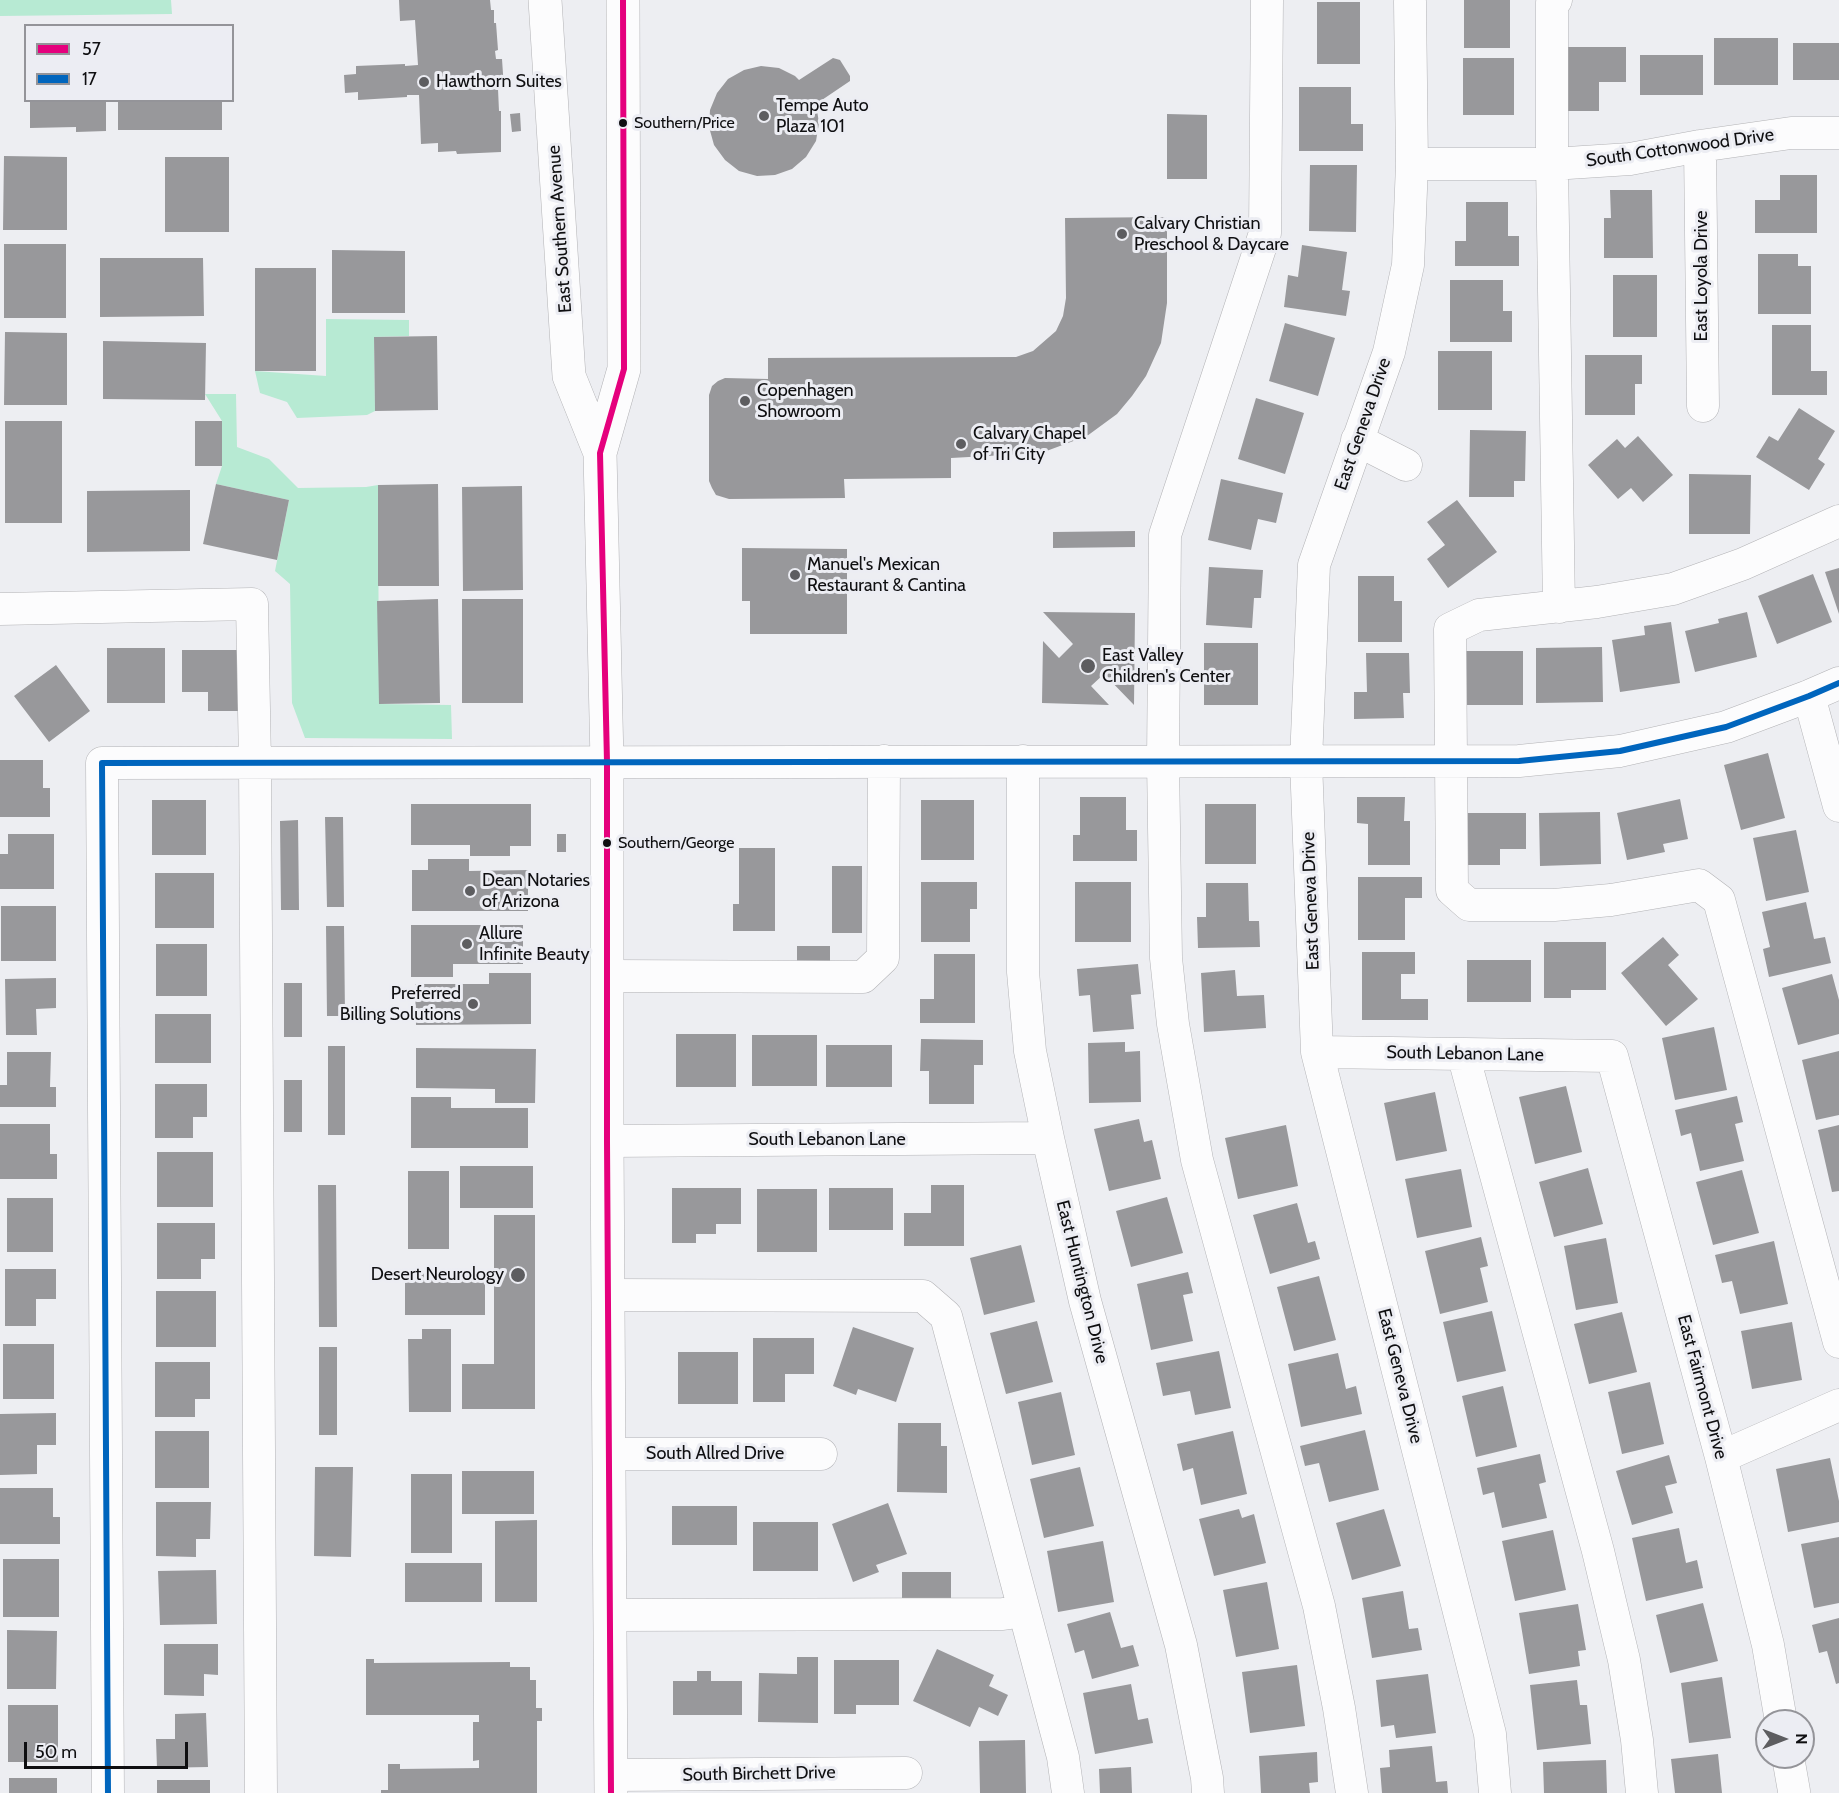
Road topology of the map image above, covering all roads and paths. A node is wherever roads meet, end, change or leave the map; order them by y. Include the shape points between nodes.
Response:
1 (545, 0) edge
2 (623, 0) edge
3 (1267, 0) edge
4 (1556, 0) edge
5 (1410, 2) dead end
6 (1839, 133) edge
7 (1700, 146) junction
8 (1412, 164) junction
9 (1552, 164) junction
10 (1703, 406) dead end
11 (1358, 440) junction
12 (600, 453) junction
13 (1406, 465) dead end
14 (1839, 521) edge
15 (1558, 607) junction
16 (0, 609) edge
17 (1839, 683) edge
18 (1809, 696) junction
19 (884, 761) junction
20 (1023, 761) junction
21 (1163, 761) junction
22 (1306, 761) junction
23 (1451, 761) junction
24 (607, 762) junction
25 (255, 763) junction
26 (1839, 806) edge
27 (607, 976) junction
28 (1317, 1052) junction
29 (1463, 1054) junction
30 (1612, 1056) joint
31 (1048, 1138) junction
32 (607, 1141) junction
33 (608, 1295) junction
34 (1839, 1342) edge
35 (1839, 1405) edge
36 (609, 1454) junction
37 (821, 1454) dead end
38 (1721, 1458) junction
39 (1024, 1611) junction
40 (610, 1615) junction
41 (1779, 1709) edge
42 (1790, 1769) edge
43 (906, 1773) dead end
44 (610, 1784) edge
45 (1794, 1791) dead end
46 (108, 1793) edge
47 (261, 1793) edge
48 (1068, 1793) edge
49 (1208, 1793) edge
50 (1352, 1793) edge
51 (1495, 1793) edge
52 (1642, 1793) edge

1 - 12 main road, East Southern Avenue via 569,376
2 - 12 main road, East Southern Avenue via 624,369
3 - 21 street via 1265,233 1165,535
4 - 9 street via 1552,3
5 - 8 street, East Geneva Drive
6 - 7 street, South Cottonwood Drive via 1791,133
7 - 9 street, South Cottonwood Drive via 1630,159
7 - 10 street, East Loyola Drive
8 - 9 street, South Cottonwood Drive
8 - 11 street, East Geneva Drive via 1408,265 1389,352
9 - 15 street
11 - 13 street
11 - 22 street, East Geneva Drive via 1314,565
12 - 24 main road, East Southern Avenue
14 - 15 street via 1743,564 1673,589
15 - 23 street via 1479,615 1450,629
16 - 25 street via 252,604
17 - 18 street
18 - 23 street via 1726,727 1620,751 1519,761
18 - 26 street
19 - 20 street
19 - 24 street
19 - 27 street via 883,958 863,977
20 - 21 street
20 - 31 street, East Huntington Drive via 1023,972 1030,1051
21 - 22 street
21 - 50 street via 1166,958 1173,1024 1197,1160 1319,1606
22 - 23 street
22 - 28 street, East Geneva Drive
23 - 34 street via 1452,890 1469,905 1554,905 1699,885 1719,900
24 - 25 street
24 - 27 main road, East Southern Avenue
25 - 46 street via 102,763
25 - 47 street
27 - 32 main road, East Southern Avenue
28 - 29 street, South Lebanon Lane
28 - 51 street, East Geneva Drive via 1490,1734
29 - 30 street, South Lebanon Lane
29 - 52 street via 1598,1551 1624,1660
30 - 38 street, East Fairmont Drive
31 - 32 street, South Lebanon Lane
31 - 49 street, East Huntington Drive via 1085,1301 1181,1645
32 - 33 main road, East Southern Avenue
33 - 36 main road, East Southern Avenue
33 - 39 street via 923,1296 946,1316
35 - 38 street
36 - 37 street, South Allred Drive
36 - 40 main road, East Southern Avenue
38 - 41 street, East Fairmont Drive via 1768,1645
39 - 40 street
39 - 48 street via 1063,1757
40 - 44 main road, East Southern Avenue
42 - 45 street
43 - 44 street, South Birchett Drive

